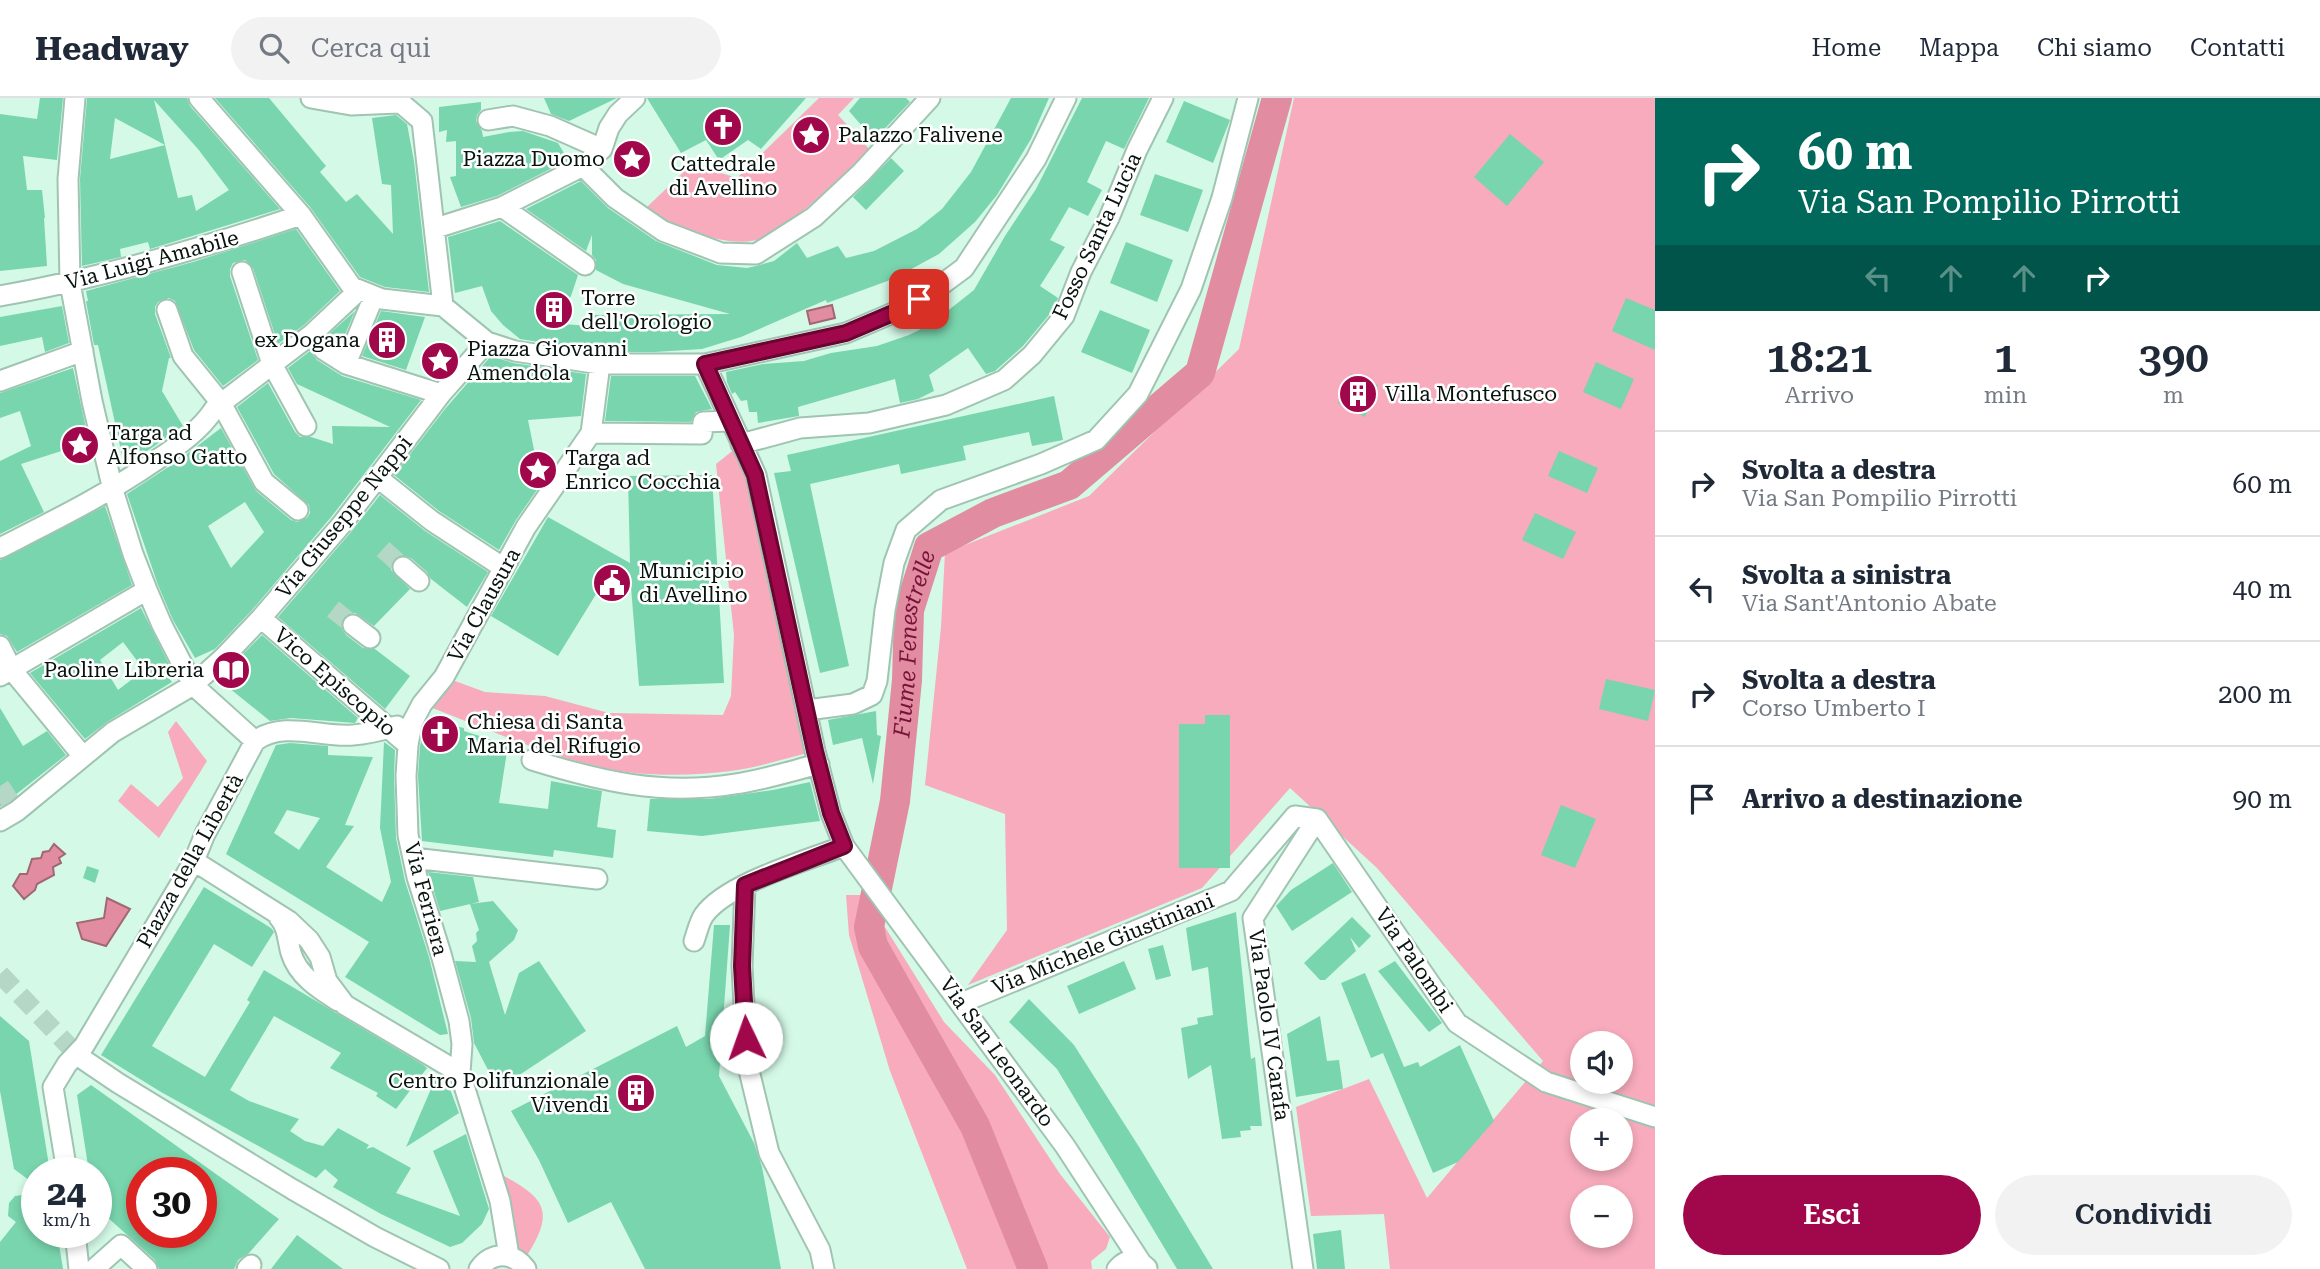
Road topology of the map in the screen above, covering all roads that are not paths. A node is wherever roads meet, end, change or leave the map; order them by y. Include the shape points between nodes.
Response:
1 (75, 98) edge
2 (199, 98) edge
3 (311, 98) edge
4 (635, 98) edge
5 (930, 98) edge
6 (1066, 98) edge
7 (1163, 98) edge
8 (1248, 98) edge
9 (397, 100) edge
10 (488, 120) dead end
11 (602, 149) junction
12 (583, 166) junction
13 (502, 206) junction
14 (302, 215) junction
15 (436, 228) junction
16 (585, 265) dead end
17 (242, 272) dead end
18 (70, 283) junction
19 (366, 293) junction
20 (0, 296) edge
21 (443, 306) junction
22 (167, 310) dead end
23 (312, 334) junction
24 (487, 342) junction
25 (83, 351) junction
26 (272, 364) junction
27 (346, 364) junction
28 (600, 364) junction
29 (705, 364) junction
30 (0, 381) edge
31 (442, 394) junction
32 (221, 403) junction
33 (730, 421) junction
34 (306, 426) dead end
35 (591, 433) junction
36 (741, 444) junction
37 (378, 478) junction
38 (113, 490) junction
39 (298, 510) dead end
40 (0, 548) edge
41 (403, 567) tunnel mouth
42 (504, 568) junction
43 (419, 582) dead end
44 (147, 590) junction
45 (261, 618) junction
46 (354, 625) tunnel mouth
47 (370, 638) dead end
48 (0, 646) edge
49 (6, 673) edge
50 (193, 685) junction
51 (807, 710) junction
52 (368, 711) junction
53 (412, 723) junction
54 (388, 729) junction
55 (364, 733) junction
56 (256, 741) junction
57 (408, 746) junction
58 (82, 755) junction
59 (532, 760) dead end
60 (819, 764) junction
61 (12, 813) edge
62 (1317, 819) junction
63 (844, 846) junction
64 (413, 858) junction
65 (194, 861) junction
66 (597, 879) dead end
67 (745, 885) junction
68 (694, 941) dead end
69 (961, 1003) junction
70 (79, 1051) junction
71 (460, 1073) junction
72 (1655, 1117) edge
73 (65, 1157) edge
74 (1119, 1230) junction
75 (77, 1248) edge
76 (509, 1256) junction
77 (1145, 1266) edge
78 (1118, 1267) edge
79 (79, 1269) edge
80 (94, 1269) edge
81 (147, 1269) edge
82 (439, 1269) edge
83 (480, 1269) edge
84 (526, 1269) edge
85 (824, 1269) edge
86 (1303, 1269) edge

1 - 18 street via 68,178
2 - 14 street
3 - 9 street via 351,105
4 - 11 street via 618,114
5 - 12 street via 814,217 756,254 721,253 663,231 615,198
6 - 29 street via 1036,159 964,268 937,288 846,333
7 - 36 street, Fosso Santa Lucia via 1063,316 1032,355 1004,380 946,405 869,423 800,428
8 - 51 street via 1222,198 1191,289 1138,394 1096,440 941,500 906,530 894,562 872,695 853,704
9 - 15 street via 422,121
10 - 11 street via 513,116
11 - 12 street
12 - 13 street
13 - 15 street
13 - 16 street
14 - 18 street, Via Luigi Amabile
14 - 19 street via 352,288
15 - 21 street
17 - 26 street
18 - 20 street, Via Luigi Amabile
18 - 25 street
19 - 21 street
19 - 23 street
19 - 27 street
21 - 24 street
22 - 32 street via 183,356
23 - 26 street
23 - 27 street via 324,350
24 - 28 street
24 - 31 street, Via Giuseppe Nappi
25 - 30 street
25 - 38 street
26 - 32 street
26 - 34 street
27 - 31 street
28 - 29 street
28 - 35 street
29 - 33 street, Via San Leonardo
31 - 37 street, Via Giuseppe Nappi
32 - 38 street via 204,424
32 - 39 street via 264,482
33 - 35 street via 703,422 702,435
33 - 36 street, Via San Leonardo
35 - 42 street, Via Clausura via 551,480
36 - 51 street, Via San Leonardo via 755,475
37 - 42 street via 432,521
37 - 45 street, Via Giuseppe Nappi
38 - 40 street
38 - 44 street
41 - 43 street
42 - 53 street, Via Clausura via 444,677
44 - 49 street
44 - 50 street
45 - 50 street, Via Giuseppe Nappi
45 - 52 street, Vico Episcopio
46 - 47 street
48 - 49 street
49 - 58 street
50 - 56 street
50 - 58 street, Via Giuseppe Nappi
51 - 60 street, Via San Leonardo
52 - 54 street, Vico Episcopio
52 - 55 street
53 - 54 street
53 - 57 street, Via Ferriera
54 - 55 street
54 - 57 street, Vico Episcopio
55 - 56 street via 281,730
56 - 65 street, Piazza della Libertà
57 - 64 street, Via Ferriera via 408,835
58 - 61 street, Via Giuseppe Nappi
59 - 60 street via 633,786 691,788 734,784
60 - 63 street, Via San Leonardo
62 - 69 street, Via Michele Giustiniani via 1295,816 1231,891
62 - 72 street, Via Palombi via 1457,1023 1546,1082
62 - 86 street, Via Paolo IV Carafa via 1253,918
63 - 67 street
63 - 69 street, Via San Leonardo
64 - 66 street
64 - 71 street, Via Ferriera via 459,1021
65 - 70 street, Piazza della Libertà
65 - 71 street via 289,921 309,940 327,981 345,1005
67 - 68 street via 703,916
67 - 85 street via 742,966 747,1062 769,1153 820,1250
69 - 74 street, Via San Leonardo via 1065,1146
70 - 73 street, Piazza della Libertà via 53,1087
70 - 82 street via 118,1083 292,1189
71 - 76 street via 500,1201
74 - 77 street, Via San Leonardo
74 - 78 street via 1122,1250
75 - 79 street
76 - 83 street via 492,1257
76 - 84 street
77 - 78 street via 1131,1260
80 - 81 street via 121,1245

